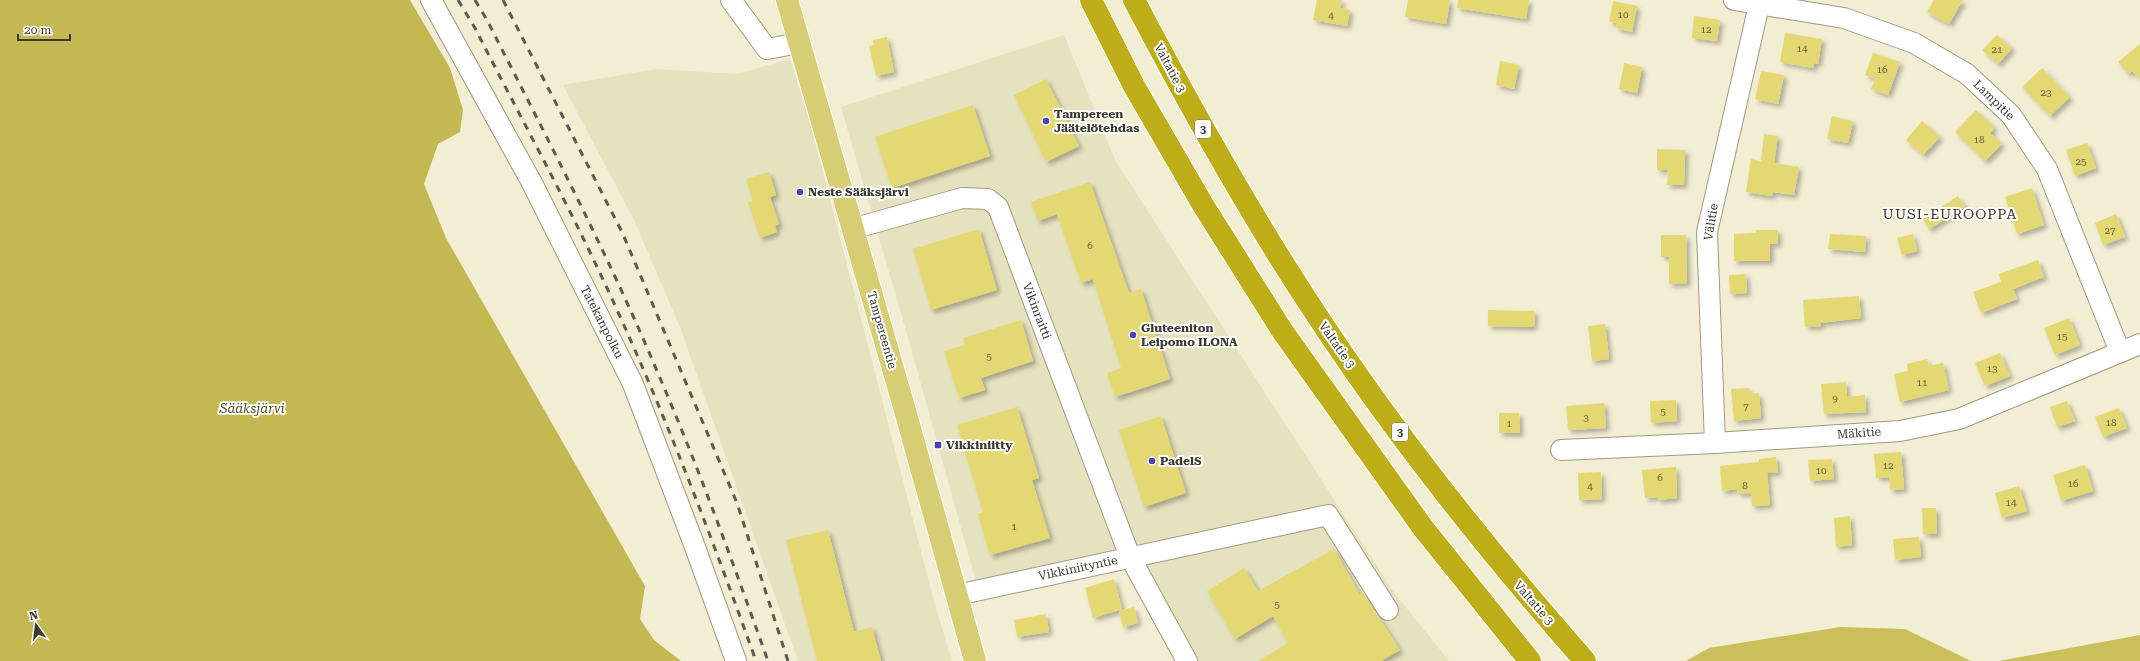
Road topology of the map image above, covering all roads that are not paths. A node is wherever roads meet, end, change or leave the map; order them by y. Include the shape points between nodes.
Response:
1 (431, 0) edge
2 (730, 0) edge
3 (787, 0) edge
4 (1091, 0) edge
5 (1134, 0) edge
6 (1734, 0) edge
7 (1759, 5) junction
8 (799, 43) junction
9 (852, 229) junction
10 (2140, 344) edge
11 (2120, 352) junction
12 (1716, 443) junction
13 (1561, 450) dead end
14 (1130, 557) junction
15 (956, 595) junction
16 (1388, 610) dead end
17 (1527, 659) edge
18 (736, 661) edge
19 (975, 661) edge
20 (1187, 661) edge
21 (1585, 661) edge

1 - 18 street, Tatekanpolku via 532,183 633,384
2 - 8 street via 767,49
3 - 8 main road, Tampereentie
4 - 17 highway via 1134,86 1203,205 1283,332 1423,528
5 - 21 highway, Valtatie 3 / 3 via 1170,70 1237,188 1316,314 1456,508 1517,584
6 - 7 street, Lampitie
7 - 11 street, Lampitie via 1844,18 1914,43 1967,74 2011,115 2047,169
7 - 12 street, Välitie via 1707,232
8 - 9 main road, Tampereentie
9 - 14 street, Vikinraitti via 962,198 976,197 988,200 998,208
9 - 15 main road, Tampereentie
10 - 11 street, Mäkitie
11 - 12 street, Mäkitie via 1959,419 1900,431
12 - 13 street, Mäkitie
14 - 15 street, Vikkiniityntie
14 - 16 street via 1328,515
14 - 20 street, Vikkiniityntie
15 - 19 main road, Tampereentie

